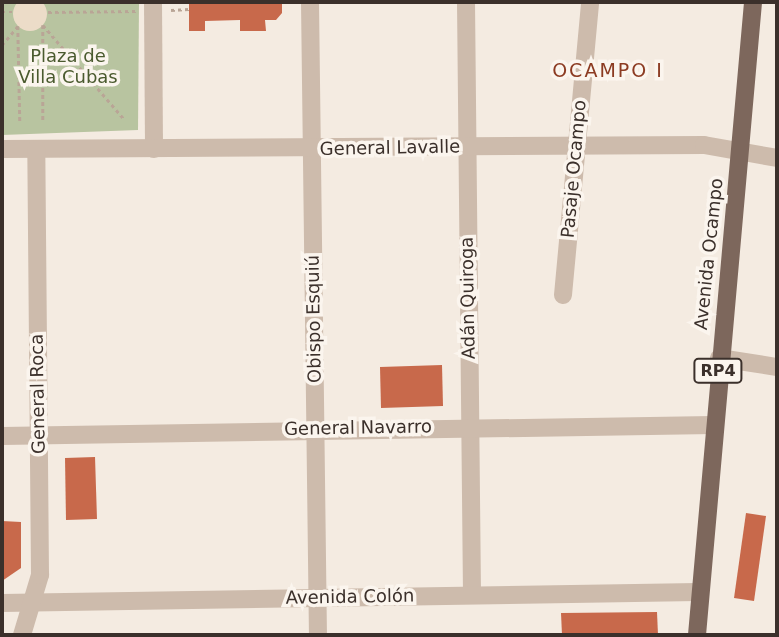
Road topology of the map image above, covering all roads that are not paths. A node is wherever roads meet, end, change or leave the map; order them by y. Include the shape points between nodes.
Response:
1 (310, 2) edge
2 (466, 2) edge
3 (590, 2) edge
4 (753, 2) edge
5 (159, 6) edge
6 (575, 146) junction
7 (466, 147) junction
8 (2, 149) edge
9 (36, 149) junction
10 (155, 149) junction
11 (312, 149) junction
12 (740, 151) junction
13 (777, 158) edge
14 (563, 295) dead end
15 (719, 358) junction
16 (777, 367) edge
17 (470, 425) junction
18 (713, 425) junction
19 (316, 429) junction
20 (38, 435) junction
21 (2, 436) edge
22 (698, 592) junction
23 (471, 595) junction
24 (317, 598) junction
25 (2, 603) edge
26 (29, 603) junction
27 (22, 635) edge
28 (318, 635) edge
29 (697, 635) edge

1 - 11 street, Obispo Esquiú
2 - 7 street, Adán Quiroga
3 - 6 street, Pasaje Ocampo
4 - 12 main road, Avenida Ocampo / RP4
5 - 10 street
6 - 7 street, General Lavalle
6 - 12 street, General Lavalle via 704,145
6 - 14 street, Pasaje Ocampo
7 - 11 street, General Lavalle
7 - 17 street, Adán Quiroga
8 - 9 street, General Lavalle
9 - 10 street, General Lavalle
9 - 20 street, General Roca
10 - 11 street, General Lavalle
11 - 19 street, Obispo Esquiú
12 - 13 street, General Lavalle
12 - 15 main road, Avenida Ocampo / RP4
15 - 16 street
15 - 18 main road, Avenida Ocampo / RP4
17 - 18 street, General Navarro
17 - 19 street, General Navarro
17 - 23 street, Adán Quiroga
18 - 22 main road, Avenida Ocampo / RP4
19 - 20 street, General Navarro
19 - 24 street, Obispo Esquiú
20 - 21 street, General Navarro
20 - 26 street, General Roca via 40,575
22 - 23 street, Avenida Colón
22 - 29 main road, Avenida Ocampo / RP4
23 - 24 street, Avenida Colón
24 - 26 street, Avenida Colón
24 - 28 street, Obispo Esquiú
25 - 26 street, Avenida Colón
26 - 27 street, General Roca

